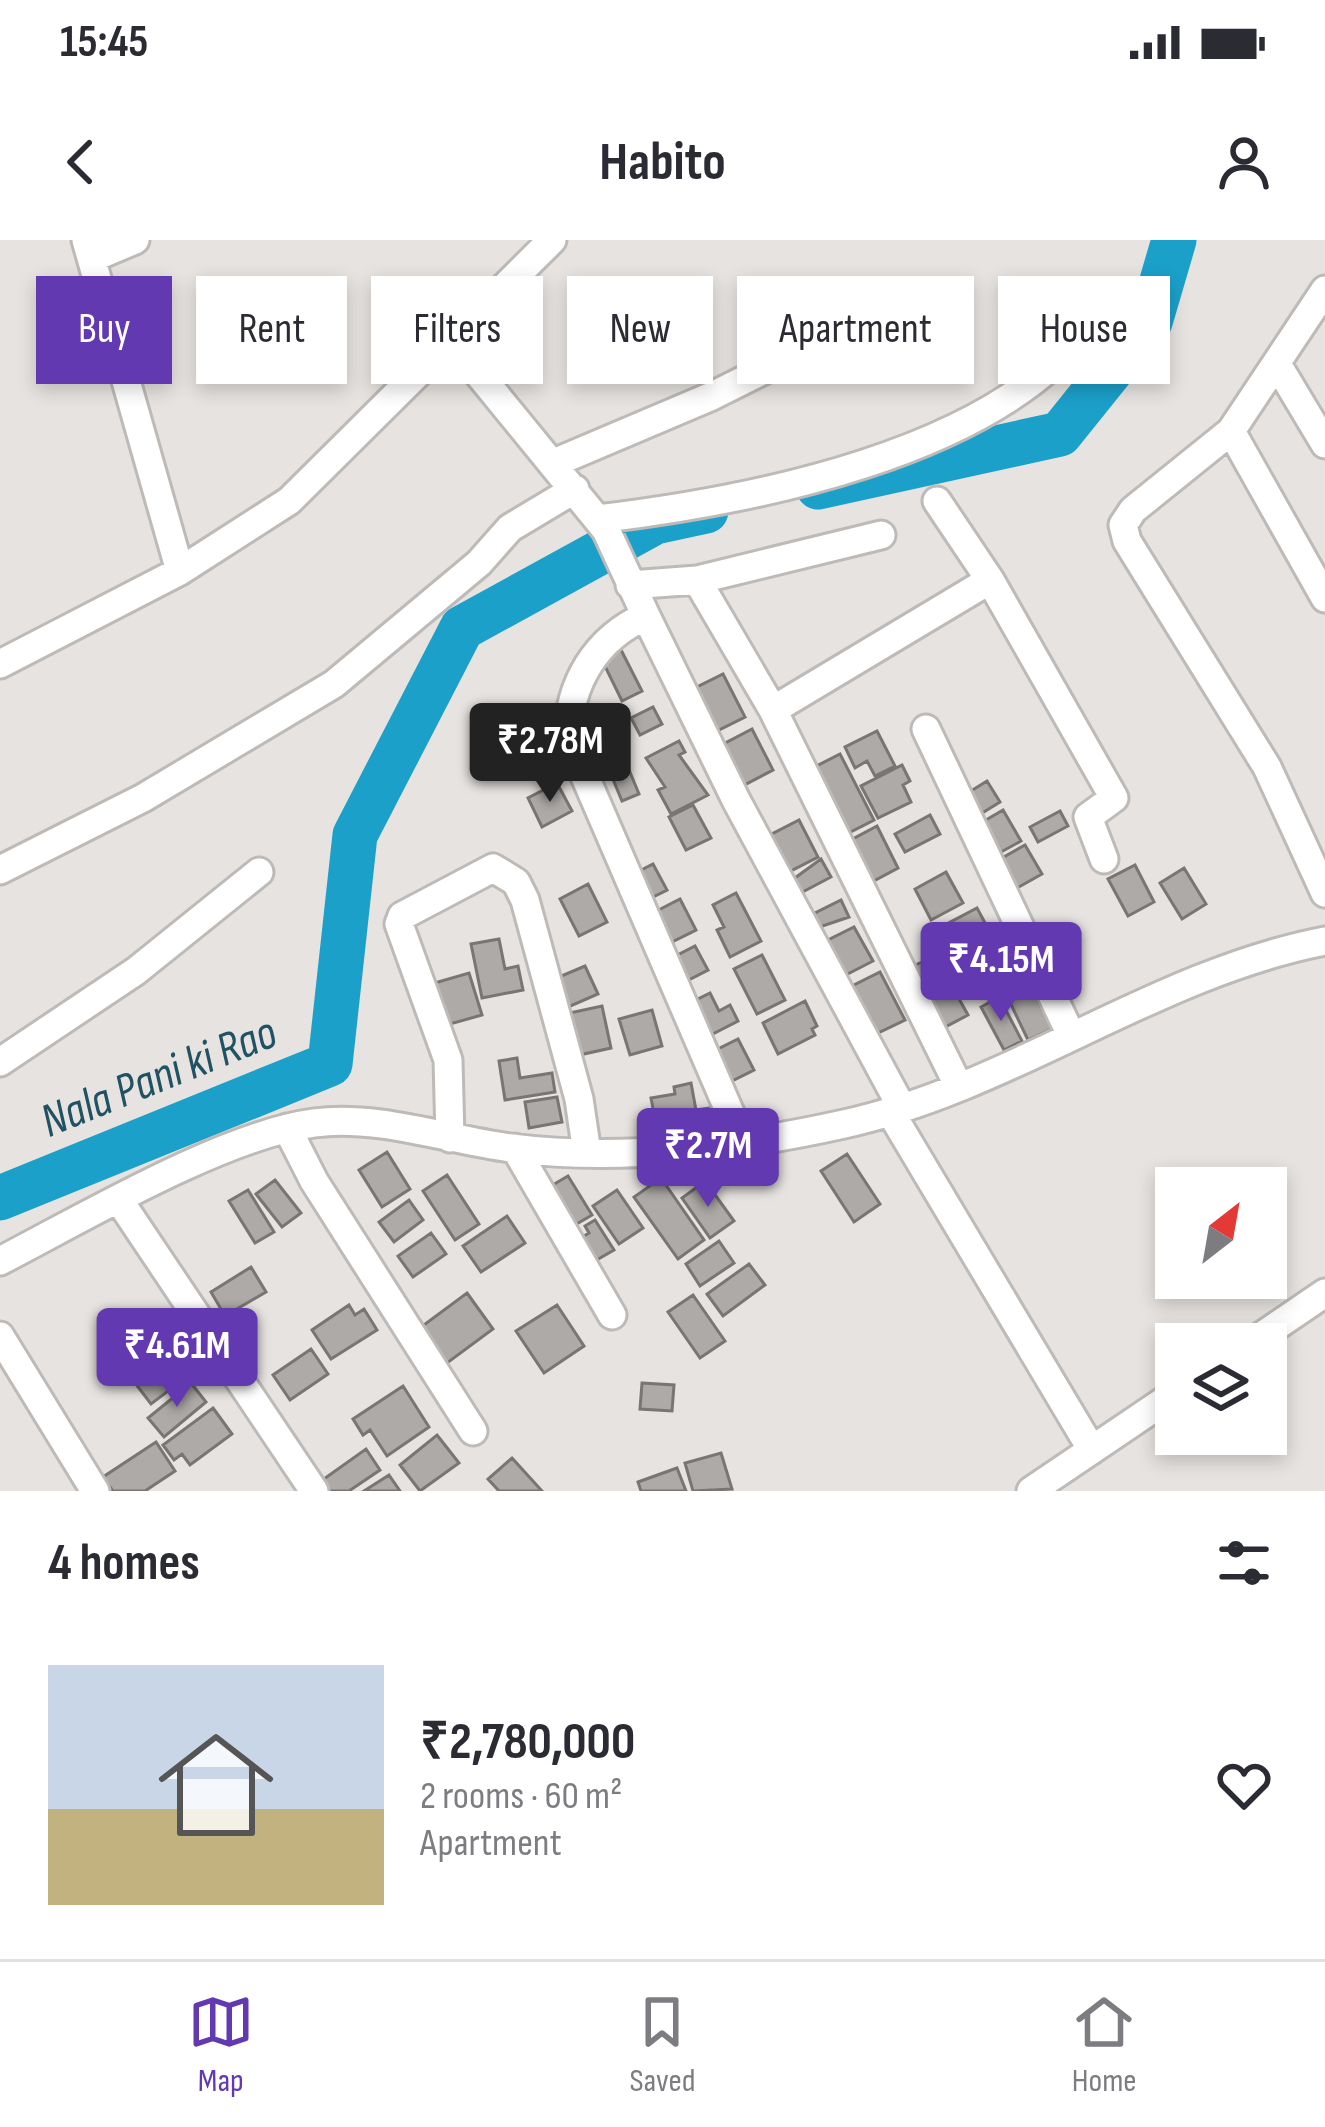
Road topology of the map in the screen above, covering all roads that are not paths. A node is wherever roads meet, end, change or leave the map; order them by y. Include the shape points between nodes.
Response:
1 (135, 240) edge
2 (552, 240) edge
3 (89, 249) edge
4 (515, 276) edge
5 (1325, 290) edge
6 (1277, 364) junction
7 (737, 383) edge
8 (407, 384) edge
9 (488, 384) edge
10 (1028, 384) edge
11 (1231, 431) junction
12 (1325, 444) edge
13 (554, 463) junction
14 (575, 489) junction
15 (937, 501) dead end
16 (602, 525) junction
17 (881, 535) dead end
18 (180, 571) junction
19 (698, 580) junction
20 (990, 580) junction
21 (629, 581) junction
22 (1325, 598) edge
23 (646, 616) junction
24 (0, 664) edge
25 (773, 710) junction
26 (926, 729) dead end
27 (1104, 859) dead end
28 (0, 870) edge
29 (259, 872) dead end
30 (1325, 893) edge
31 (1325, 941) edge
32 (1070, 1034) junction
33 (0, 1062) edge
34 (959, 1087) junction
35 (896, 1110) junction
36 (287, 1128) junction
37 (450, 1138) junction
38 (743, 1143) junction
39 (515, 1148) junction
40 (587, 1153) junction
41 (119, 1200) junction
42 (0, 1261) edge
43 (1325, 1293) edge
44 (612, 1315) dead end
45 (1281, 1323) edge
46 (0, 1336) edge
47 (1155, 1408) edge
48 (473, 1431) dead end
49 (1092, 1450) junction
50 (94, 1491) edge
51 (314, 1491) edge
52 (1030, 1491) edge

1 - 3 street
2 - 4 street
3 - 18 street
5 - 6 street
6 - 11 street
6 - 12 street
7 - 13 street
8 - 18 street via 323,473
9 - 13 street
10 - 16 street via 924,439 767,492
11 - 22 street
11 - 30 street via 1133,510 1123,530 1267,766
13 - 14 street
14 - 16 street
14 - 28 street via 504,533 334,684 143,798
15 - 20 street
16 - 21 street
17 - 19 street
18 - 24 street
19 - 21 street
19 - 25 street
20 - 25 street
20 - 27 street via 1114,798 1088,817
21 - 23 street
23 - 35 street
23 - 38 street via 609,635 593,656 568,713 568,737
25 - 34 street
26 - 32 street
29 - 33 street via 136,971
31 - 32 street via 1244,959
32 - 34 street
34 - 35 street
35 - 38 street
35 - 49 street
36 - 37 street via 353,1122
36 - 41 street
36 - 48 street
37 - 39 street
37 - 40 street via 448,1060 399,924 494,868 526,900
38 - 40 street
39 - 40 street
39 - 44 street
41 - 42 street
41 - 51 street
43 - 45 street
46 - 50 street
47 - 49 street
49 - 52 street

